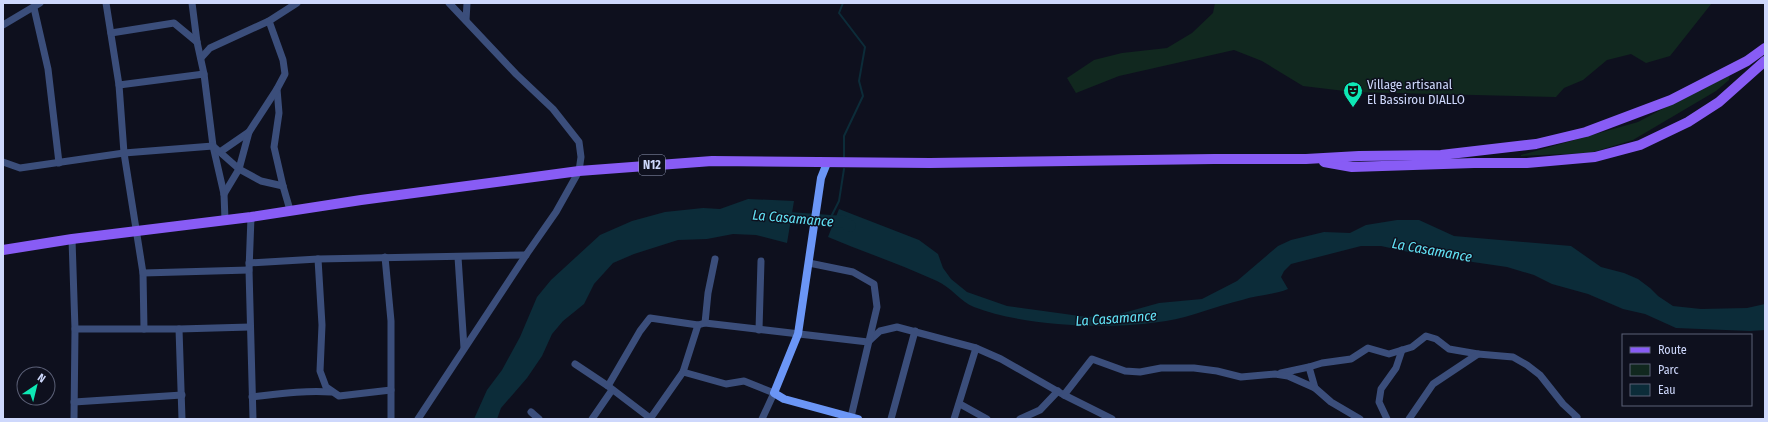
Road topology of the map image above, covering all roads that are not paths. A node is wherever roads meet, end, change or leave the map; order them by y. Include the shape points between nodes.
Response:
1 (106, 3) edge
2 (192, 3) edge
3 (296, 3) edge
4 (449, 3) edge
5 (467, 3) edge
6 (37, 4) edge
7 (269, 20) junction
8 (466, 20) junction
9 (3, 25) edge
10 (111, 33) junction
11 (197, 42) junction
12 (1765, 48) edge
13 (201, 58) junction
14 (1765, 61) edge
15 (204, 74) junction
16 (119, 85) junction
17 (277, 89) junction
18 (249, 132) junction
19 (213, 146) junction
20 (220, 152) junction
21 (124, 153) junction
22 (1306, 159) junction
23 (3, 162) edge
24 (813, 162) junction
25 (59, 163) junction
26 (827, 163) junction
27 (240, 169) junction
28 (579, 171) junction
29 (821, 178) junction
30 (283, 186) junction
31 (224, 194) junction
32 (290, 210) junction
33 (251, 217) junction
34 (225, 220) junction
35 (136, 231) junction
36 (72, 239) junction
37 (3, 250) edge
38 (526, 255) junction
39 (385, 257) junction
40 (458, 257) junction
41 (318, 259) junction
42 (715, 259) dead end
43 (761, 261) dead end
44 (809, 263) junction
45 (249, 267) junction
46 (143, 273) junction
47 (702, 324) junction
48 (250, 327) junction
49 (75, 329) junction
50 (144, 329) junction
51 (179, 329) junction
52 (759, 330) junction
53 (914, 331) junction
54 (798, 334) junction
55 (868, 342) junction
56 (464, 348) junction
57 (976, 348) junction
58 (1402, 350) junction
59 (1478, 354) junction
60 (575, 364) dead end
61 (1309, 367) junction
62 (683, 372) junction
63 (1275, 374) junction
64 (610, 388) junction
65 (1315, 388) junction
66 (391, 390) junction
67 (333, 392) junction
68 (774, 393) junction
69 (1061, 393) junction
70 (182, 394) junction
71 (252, 397) junction
72 (74, 402) junction
73 (960, 404) junction
74 (531, 412) dead end
75 (855, 418) edge
76 (74, 419) edge
77 (182, 419) edge
78 (253, 419) edge
79 (391, 419) edge
80 (418, 419) edge
81 (539, 419) edge
82 (592, 419) edge
83 (650, 419) edge
84 (762, 419) edge
85 (891, 419) edge
86 (954, 419) edge
87 (987, 419) edge
88 (1020, 419) edge
89 (1112, 419) edge
90 (1360, 419) edge
91 (1387, 419) edge
92 (1409, 419) edge
93 (1575, 419) edge

1 - 10 street
2 - 11 street
3 - 7 street
4 - 8 street
5 - 8 street
6 - 9 street
6 - 25 street
7 - 13 street via 210,48
7 - 17 street via 283,60 285,74
8 - 28 street via 516,74 554,109 579,142
10 - 11 street via 174,23
10 - 16 street
11 - 13 street
12 - 22 main road via 1747,61 1672,100 1586,132 1536,144 1442,155
13 - 15 street
14 - 22 main road via 1719,102 1688,122 1640,145 1595,157 1527,163 1352,167
15 - 16 street
15 - 19 street
16 - 21 street
17 - 18 street
17 - 30 street via 278,113 274,147
18 - 20 street
18 - 27 street
19 - 20 street
19 - 21 street
19 - 31 street
20 - 27 street
21 - 25 street
21 - 35 street
22 - 26 main road, N12
23 - 25 street via 20,168
24 - 26 main road, N12
24 - 28 main road, N12 via 712,161
24 - 29 street
26 - 29 street
27 - 30 street via 261,181
27 - 31 street
28 - 32 main road, N12
28 - 38 street via 556,212
29 - 44 street
30 - 32 street
31 - 34 street
32 - 33 main road, N12
33 - 34 main road, N12
33 - 45 street
34 - 35 main road, N12
35 - 36 main road, N12
35 - 46 street
36 - 37 main road, N12
36 - 49 street
38 - 40 street
38 - 56 street
39 - 40 street
39 - 41 street
39 - 66 street via 391,321
40 - 56 street
41 - 45 street
41 - 67 street via 322,325 320,371 326,387
42 - 47 street
43 - 52 street
44 - 54 street
44 - 55 street via 853,272 874,284 877,307
45 - 46 street
45 - 48 street
46 - 50 street
47 - 52 street
47 - 62 street
47 - 64 street via 650,318 640,331
48 - 51 street
48 - 71 street
49 - 50 street
49 - 72 street
50 - 51 street
51 - 70 street
52 - 54 street
53 - 55 street via 897,327 880,332
53 - 57 street
53 - 85 street
54 - 55 street
54 - 68 street
55 - 75 street
56 - 80 street
57 - 69 street
57 - 73 street
58 - 59 street via 1412,347 1426,336 1450,349
58 - 61 street via 1389,354 1368,348 1351,359
58 - 91 street via 1396,368 1382,389 1379,402
59 - 92 street via 1433,384
59 - 93 street via 1512,357 1527,364 1543,378 1576,417
60 - 64 street
61 - 63 street
61 - 65 street
62 - 68 street via 726,384 744,381
62 - 83 street
63 - 65 street via 1288,376
63 - 69 street via 1241,377 1194,368 1162,368 1140,372 1092,359
64 - 82 street
64 - 83 street
65 - 90 street via 1331,402
66 - 67 street via 339,396
66 - 79 street
67 - 71 street
68 - 75 street via 784,399
68 - 84 street
69 - 88 street via 1040,410
69 - 89 street
70 - 72 street
70 - 77 street
71 - 78 street
72 - 76 street
73 - 86 street
73 - 87 street
74 - 81 street

